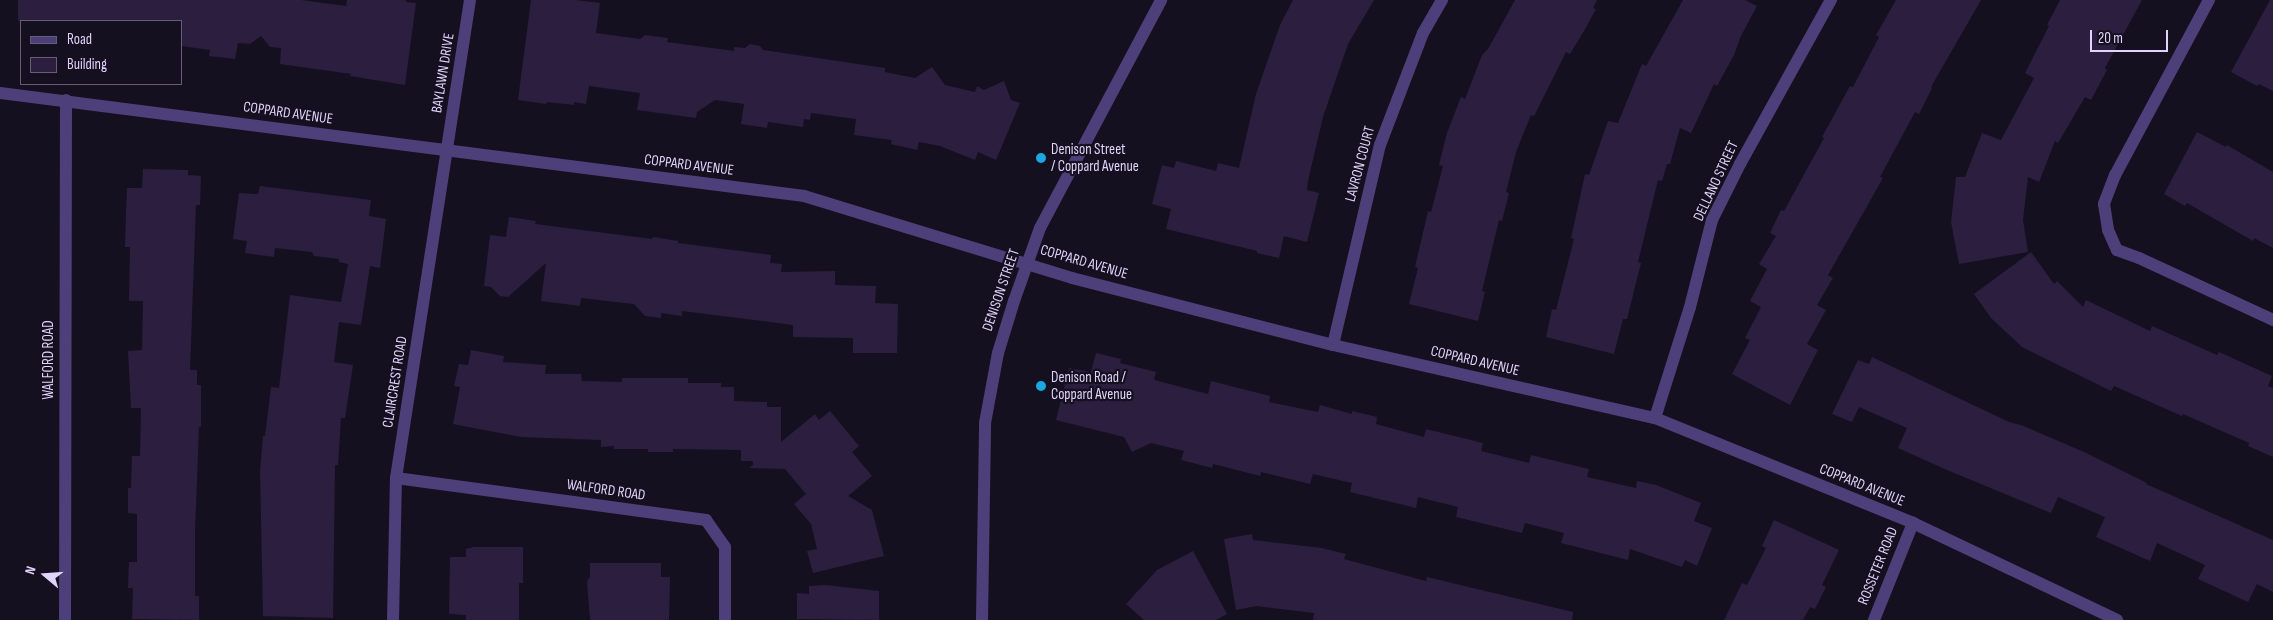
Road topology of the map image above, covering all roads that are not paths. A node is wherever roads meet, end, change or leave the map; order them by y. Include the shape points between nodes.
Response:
1 (470, 0) edge
2 (1161, 0) edge
3 (1442, 0) edge
4 (1831, 0) edge
5 (2209, 0) edge
6 (0, 93) edge
7 (66, 100) junction
8 (448, 150) junction
9 (1027, 262) junction
10 (2273, 320) edge
11 (1333, 345) junction
12 (1655, 418) junction
13 (396, 478) junction
14 (1913, 523) junction
15 (65, 620) edge
16 (393, 620) edge
17 (725, 620) edge
18 (982, 620) edge
19 (1874, 620) edge
20 (2117, 620) edge

1 - 8 street, BAYLAWN DRIVE
2 - 9 street, DENISON STREET via 1044,220
3 - 11 street, LAVRON COURT via 1423,33 1380,146
4 - 12 street, DELLANO STREET via 1712,220 1690,307
5 - 10 street via 2114,175 2104,204 2108,230 2117,250
6 - 7 street, COPPARD AVENUE
7 - 8 street, COPPARD AVENUE
7 - 15 street, WALFORD ROAD
8 - 9 street, COPPARD AVENUE via 804,196
8 - 13 street, CLAIRCREST ROAD
9 - 11 street, COPPARD AVENUE via 1072,278
9 - 18 street, DENISON STREET via 998,353 985,423
11 - 12 street, COPPARD AVENUE
12 - 14 street, COPPARD AVENUE
13 - 16 street, CLAIRCREST ROAD
13 - 17 street, WALFORD ROAD via 706,520 725,547
14 - 19 street, ROSSETER ROAD
14 - 20 street, COPPARD AVENUE

